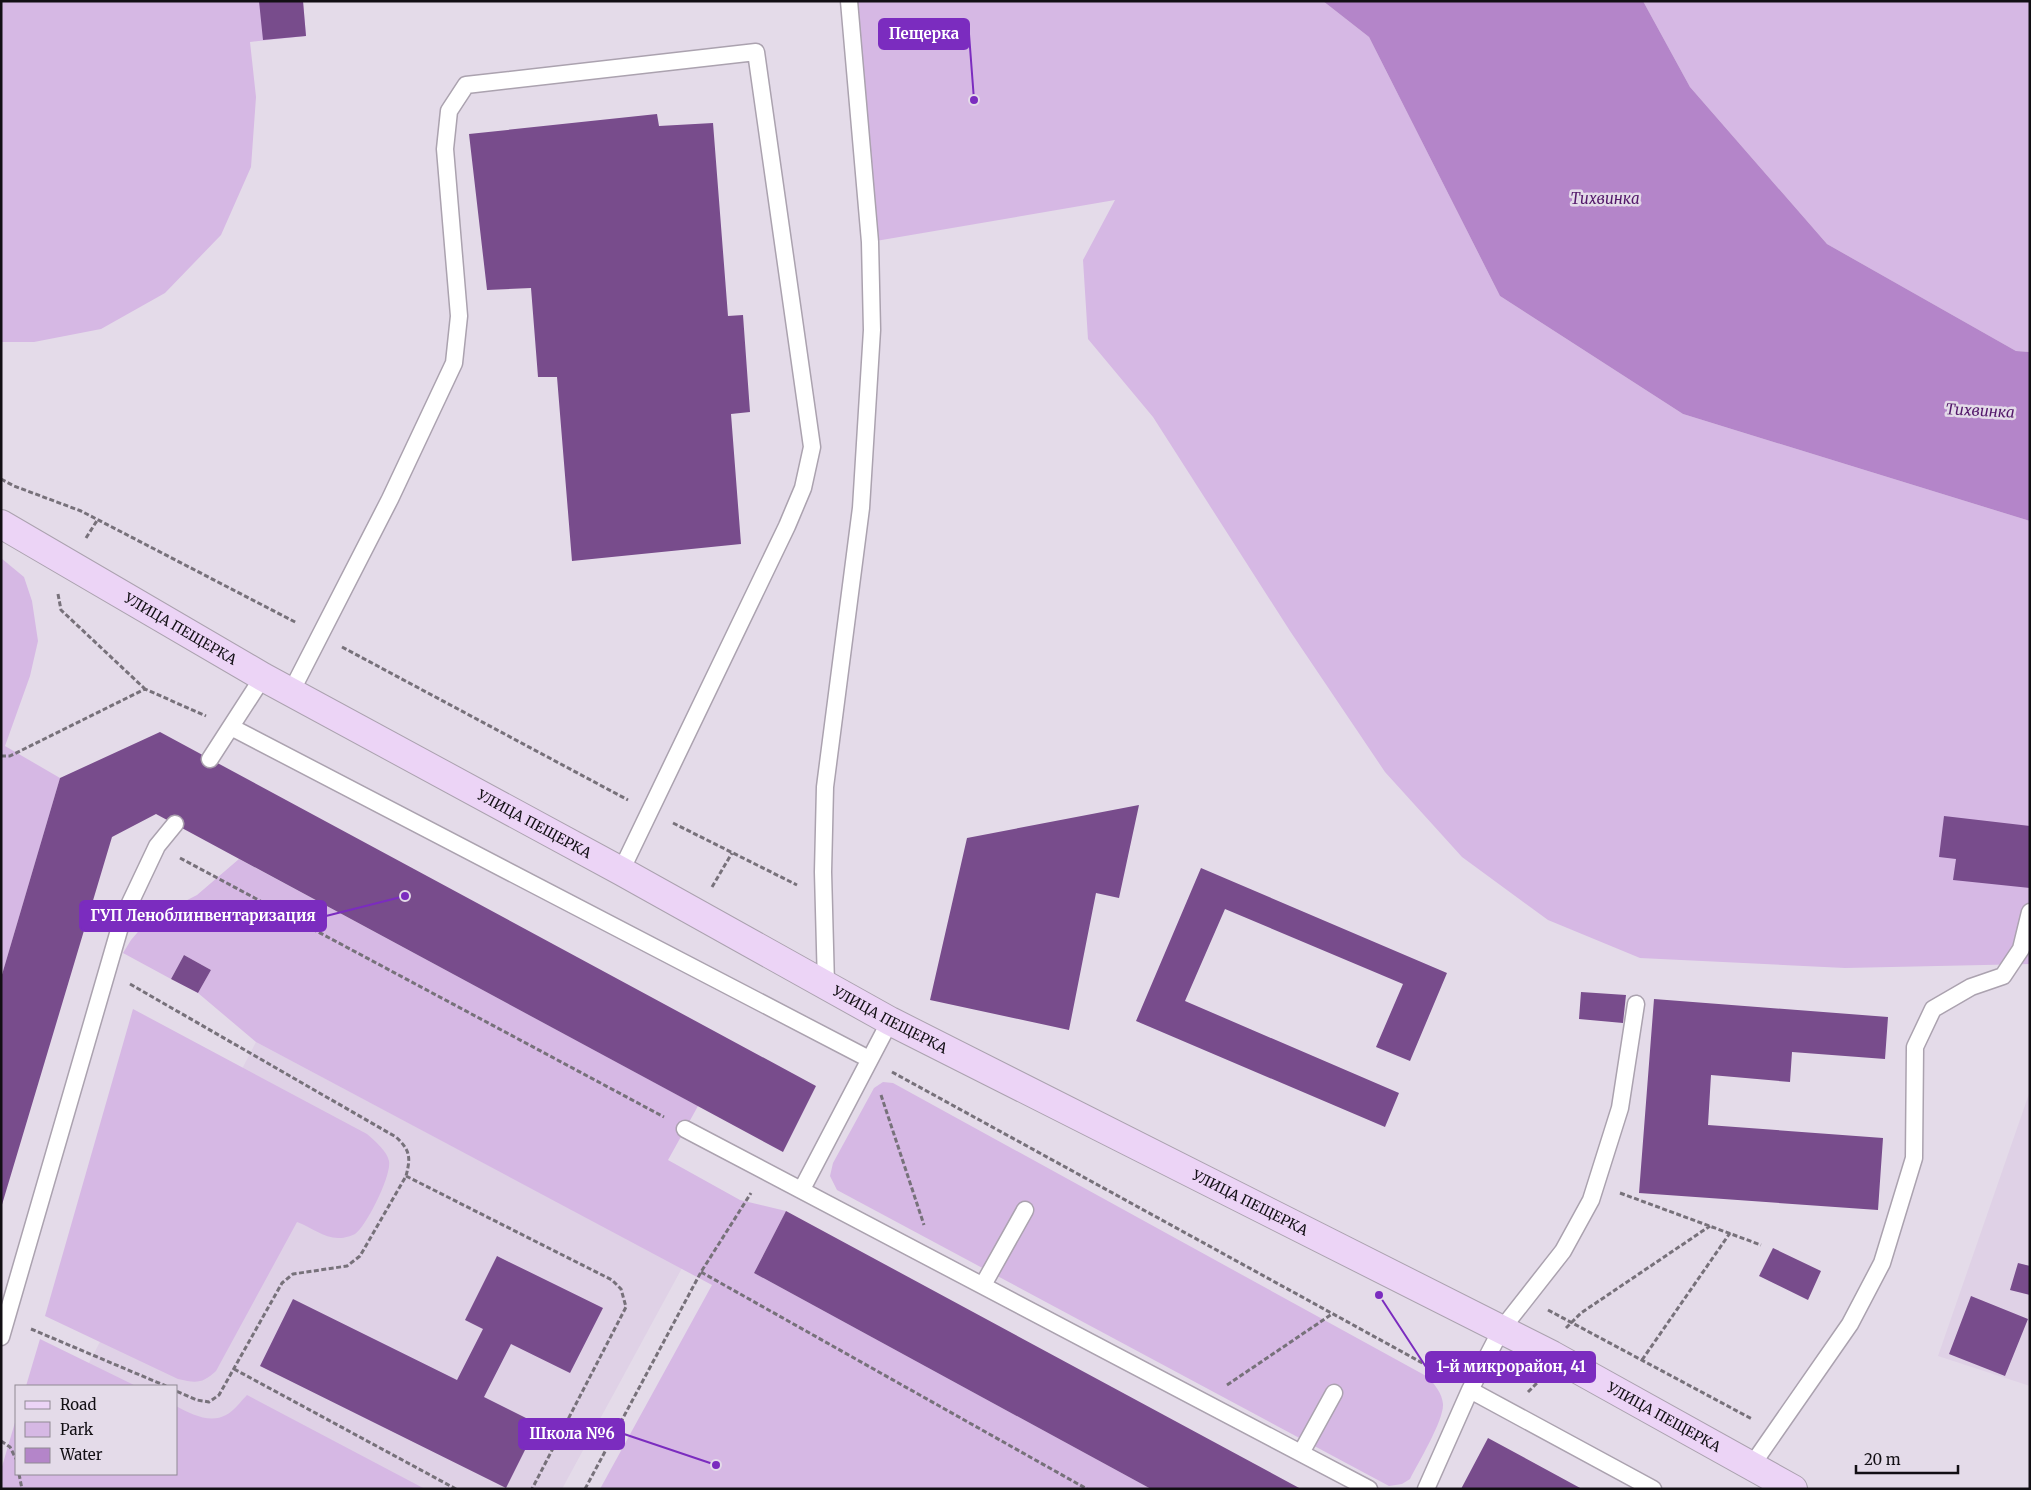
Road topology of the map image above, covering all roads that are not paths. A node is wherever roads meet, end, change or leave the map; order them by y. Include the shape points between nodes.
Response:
1 (849, 1) edge
2 (1, 524) edge
3 (263, 677) junction
4 (291, 692) junction
5 (231, 727) junction
6 (210, 759) dead end
7 (175, 824) dead end
8 (621, 872) junction
9 (2030, 912) edge
10 (826, 985) junction
11 (1636, 1004) dead end
12 (890, 1021) junction
13 (869, 1059) junction
14 (685, 1129) road end
15 (802, 1189) junction
16 (1026, 1210) dead end
17 (983, 1285) junction
18 (4, 1318) edge
19 (1501, 1330) junction
20 (1, 1337) edge
21 (1470, 1390) junction
22 (1334, 1393) dead end
23 (1301, 1453) junction
24 (1752, 1465) junction
25 (1369, 1489) edge
26 (1426, 1489) edge
27 (1653, 1489) edge
28 (1793, 1489) edge

1 - 10 lane via 870,242 872,330 860,508 825,787 823,898
2 - 3 street, УЛИЦА ПЕЩЕРКА
3 - 4 street, УЛИЦА ПЕЩЕРКА
3 - 5 lane
4 - 8 street, УЛИЦА ПЕЩЕРКА
4 - 8 lane via 399,481 454,364 459,316 445,149 449,112 466,85 756,52 812,446 788,526
5 - 6 lane
5 - 13 lane
7 - 18 lane via 157,846 122,920
8 - 10 street, УЛИЦА ПЕЩЕРКА
9 - 24 lane via 2021,949 2004,976 1971,987 1933,1010 1929,1017 1915,1047 1914,1158 1882,1263 1850,1324
10 - 12 street, УЛИЦА ПЕЩЕРКА
11 - 19 lane via 1620,1108 1591,1200 1563,1251
12 - 13 lane
12 - 19 street, УЛИЦА ПЕЩЕРКА
13 - 15 lane
14 - 15 lane
15 - 17 lane
16 - 17 lane
17 - 23 lane
18 - 20 lane
19 - 21 lane
19 - 24 street, УЛИЦА ПЕЩЕРКА
21 - 26 lane
21 - 27 lane
22 - 23 lane
23 - 25 lane
24 - 28 street, УЛИЦА ПЕЩЕРКА

